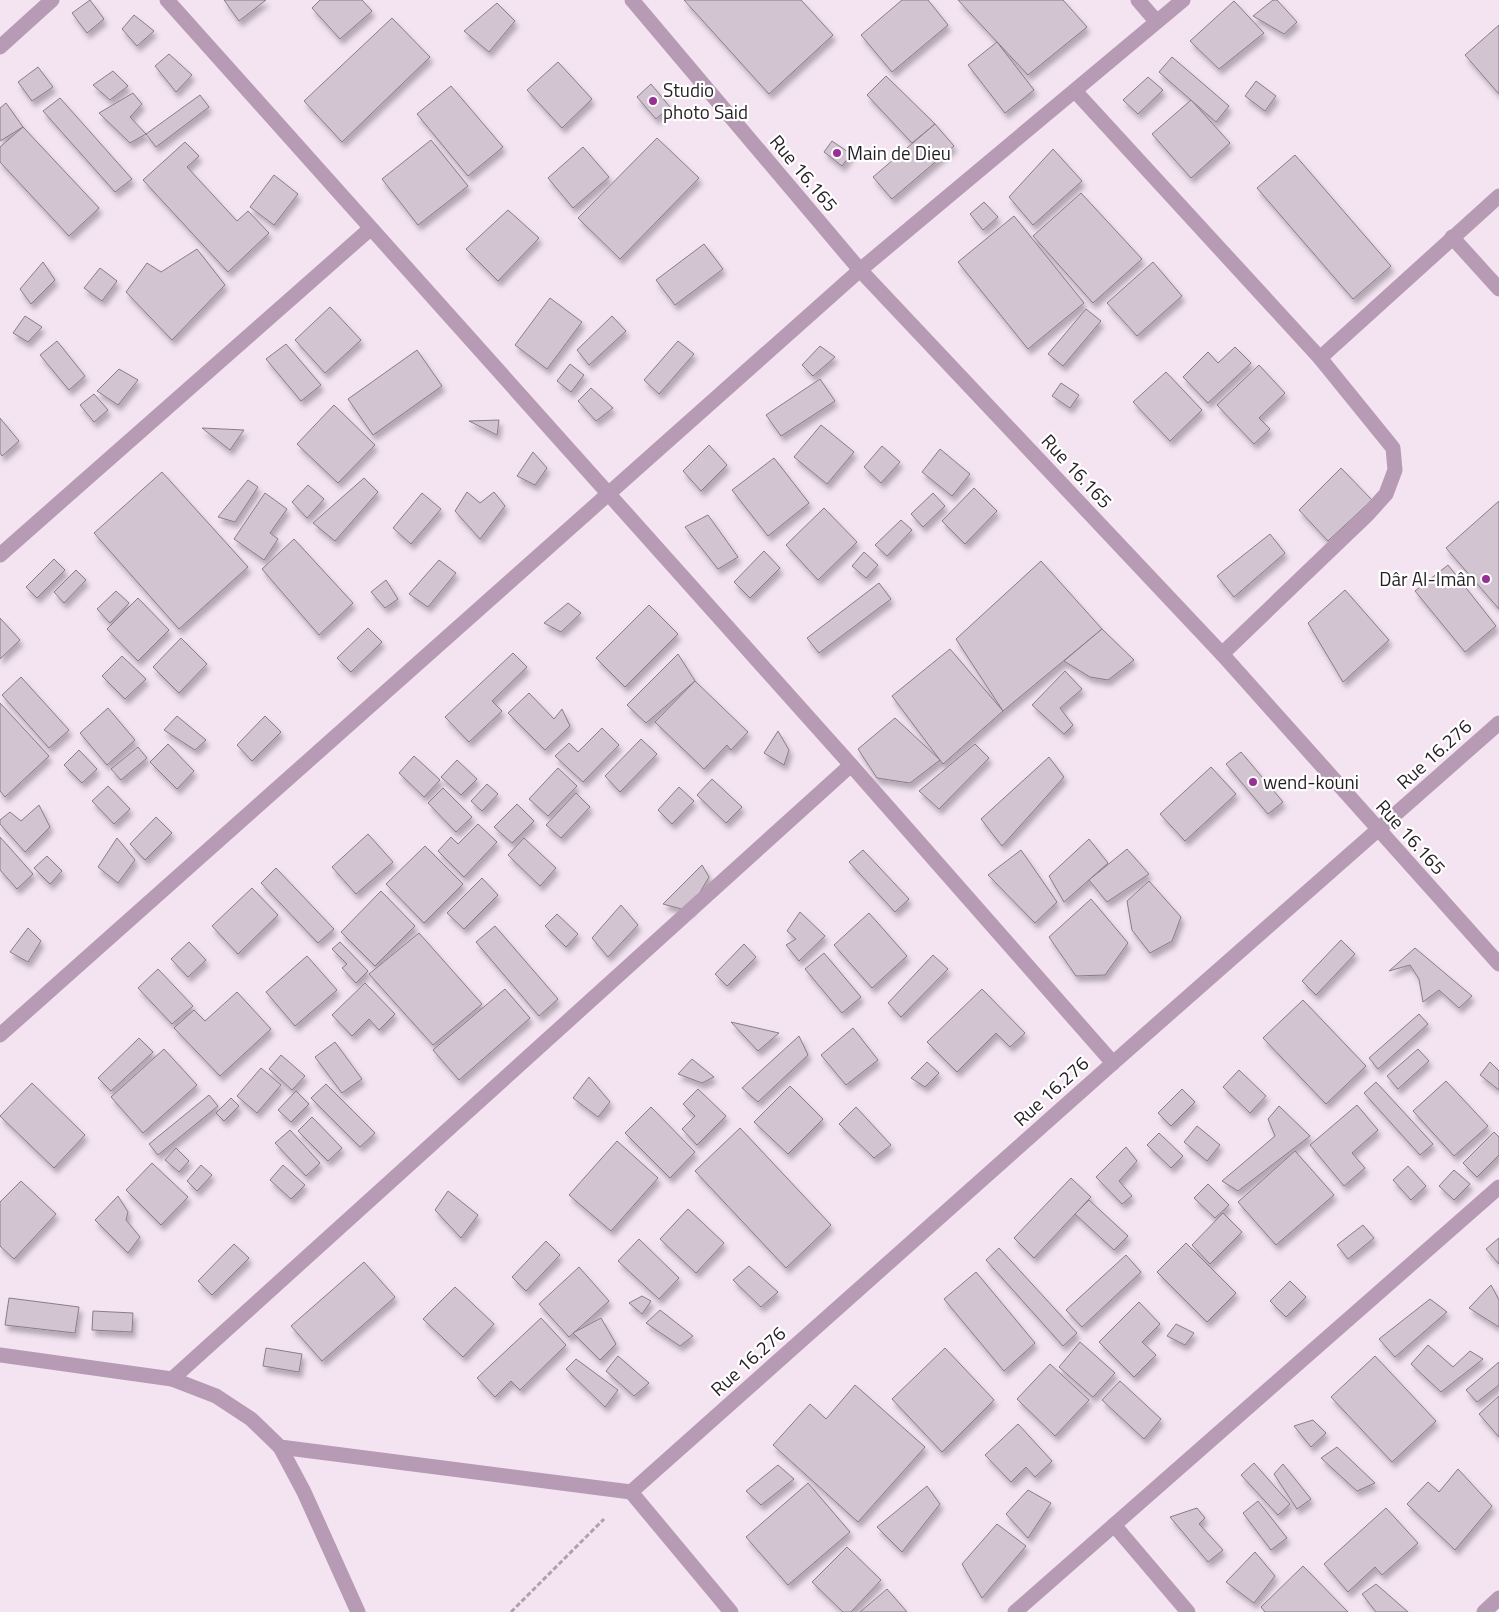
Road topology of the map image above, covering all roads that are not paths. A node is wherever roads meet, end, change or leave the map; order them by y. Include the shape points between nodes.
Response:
1 (52, 0) edge
2 (167, 0) edge
3 (632, 0) edge
4 (1138, 0) edge
5 (1183, 0) edge
6 (1156, 21) junction
7 (0, 47) edge
8 (1075, 90) junction
9 (1499, 196) edge
10 (370, 228) junction
11 (1452, 237) junction
12 (860, 270) junction
13 (1499, 289) edge
14 (1320, 358) junction
15 (609, 494) junction
16 (0, 555) edge
17 (1222, 654) junction
18 (1499, 723) edge
19 (851, 765) junction
20 (1378, 830) junction
21 (1499, 964) edge
22 (0, 1035) edge
23 (1113, 1062) junction
24 (1499, 1187) edge
25 (0, 1355) edge
26 (172, 1380) junction
27 (280, 1448) junction
28 (631, 1492) junction
29 (1114, 1525) junction
30 (1499, 1598) edge
31 (358, 1612) edge
32 (731, 1612) edge
33 (1015, 1612) edge
34 (1188, 1612) edge
35 (1484, 1612) edge

1 - 7 street
2 - 10 street
3 - 12 street, Rue 16.165
4 - 6 street
5 - 6 street
6 - 8 street
8 - 12 street
8 - 14 street
9 - 11 street
10 - 15 street
10 - 16 street
11 - 13 street
11 - 14 street
12 - 15 street
12 - 17 street, Rue 16.165
14 - 17 street via 1393,448 1394,470 1386,494 1368,514
15 - 19 street
15 - 22 street
17 - 20 street, Rue 16.165
18 - 20 street, Rue 16.276
19 - 23 street
19 - 26 street
20 - 21 street, Rue 16.165
20 - 23 street, Rue 16.276
23 - 28 street, Rue 16.276
24 - 29 street
25 - 26 street
26 - 27 street via 216,1396 251,1419
27 - 28 street
27 - 31 street via 304,1492
28 - 32 street
29 - 33 street
29 - 34 street
30 - 35 street

